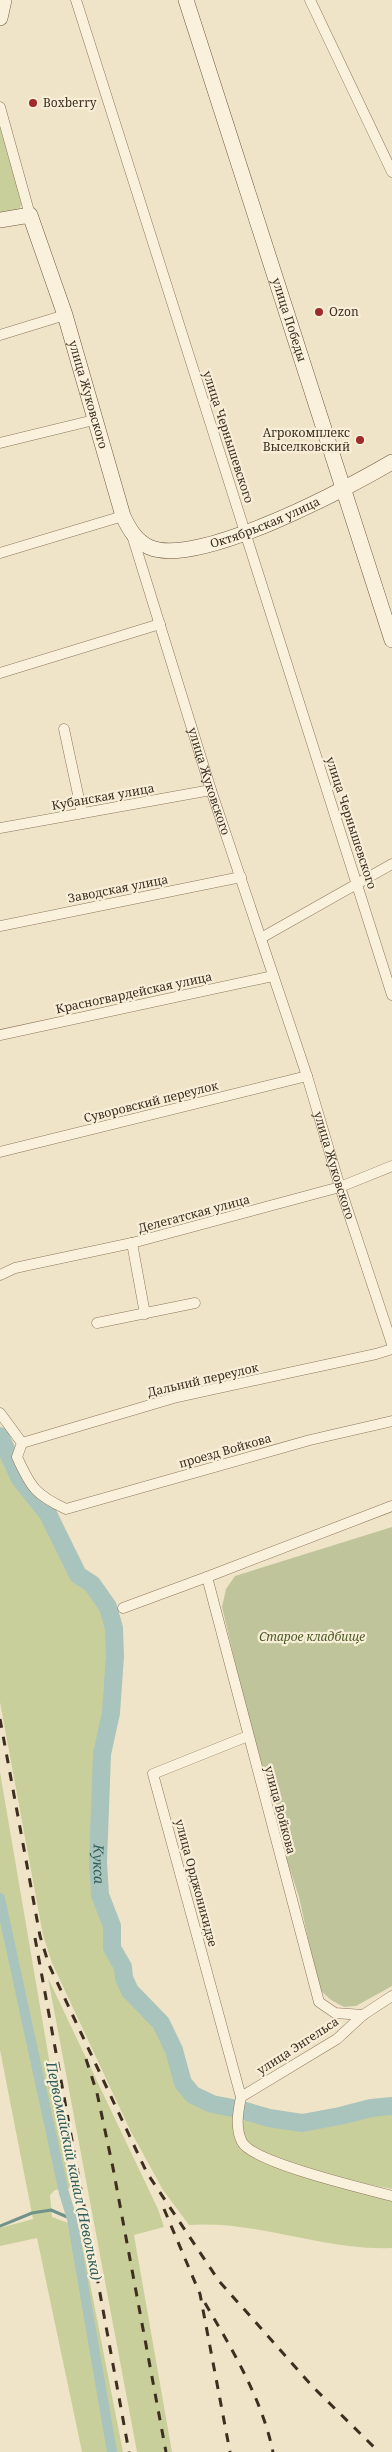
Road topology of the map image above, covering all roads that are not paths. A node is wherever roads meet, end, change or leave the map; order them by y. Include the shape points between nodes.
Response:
1 (4, 0) edge
2 (76, 0) edge
3 (186, 0) edge
4 (310, 0) edge
5 (0, 18) edge
6 (0, 106) edge
7 (392, 172) edge
8 (30, 216) junction
9 (0, 220) edge
10 (65, 315) junction
11 (0, 335) edge
12 (94, 420) junction
13 (0, 443) edge
14 (392, 462) edge
15 (344, 490) junction
16 (123, 516) junction
17 (245, 532) junction
18 (132, 534) junction
19 (0, 553) edge
20 (160, 624) junction
21 (392, 640) edge
22 (0, 673) edge
23 (64, 729) dead end
24 (211, 790) junction
25 (82, 813) junction
26 (0, 828) edge
27 (392, 864) edge
28 (241, 877) junction
29 (357, 884) junction
30 (0, 926) edge
31 (261, 938) junction
32 (273, 976) junction
33 (392, 996) edge
34 (0, 1035) edge
35 (307, 1076) junction
36 (0, 1152) edge
37 (392, 1166) edge
38 (340, 1187) junction
39 (132, 1243) junction
40 (0, 1275) edge
41 (195, 1304) dead end
42 (145, 1314) junction
43 (98, 1323) dead end
44 (392, 1344) edge
45 (392, 1349) edge
46 (0, 1413) edge
47 (392, 1421) edge
48 (22, 1443) junction
49 (392, 1506) edge
50 (208, 1577) junction
51 (123, 1608) dead end
52 (248, 1736) junction
53 (392, 1996) edge
54 (363, 2016) junction
55 (241, 2097) junction
56 (392, 2196) edge

1 - 5 street
2 - 17 street, улица Чернышевского
3 - 15 street, улица Победы
4 - 7 street
6 - 8 street, улица Жуковского
8 - 9 street
8 - 10 street, улица Жуковского
10 - 11 street
10 - 12 street, улица Жуковского
12 - 13 street
12 - 16 street, улица Жуковского
14 - 15 street, Октябрьская улица
15 - 17 street, Октябрьская улица
15 - 21 street, улица Победы
16 - 18 street, улица Жуковского
16 - 19 street
17 - 18 street, Октябрьская улица via 194,549 169,551 150,547
17 - 29 street, улица Чернышевского
18 - 20 street, улица Жуковского
20 - 22 street
20 - 24 street, улица Жуковского
23 - 25 street
24 - 25 street, Кубанская улица
24 - 28 street, улица Жуковского
25 - 26 street, Кубанская улица
27 - 29 street
28 - 30 street, Заводская улица
28 - 31 street, улица Жуковского
29 - 31 street
29 - 33 street, улица Чернышевского
31 - 32 street, улица Жуковского
32 - 34 street, Красногвардейская улица
32 - 35 street, улица Жуковского
35 - 36 street, Суворовский переулок
35 - 38 street, улица Жуковского
37 - 38 street, Делегатская улица
38 - 39 street, Делегатская улица
38 - 44 street, улица Жуковского
39 - 40 street, Делегатская улица via 15,1268
39 - 42 street
41 - 42 street
42 - 43 street
45 - 48 street, Дальний переулок via 177,1397
46 - 48 street
47 - 48 street, проезд Войкова via 310,1440 66,1509 41,1497 25,1476 17,1458
49 - 50 street
50 - 51 street
50 - 52 street, улица Войкова
52 - 54 street, улица Войкова via 319,2002 335,2013
52 - 55 street, улица Орджоникидзе via 153,1774
53 - 54 street, улица Энгельса
54 - 55 street, улица Энгельса via 337,2039
55 - 56 street via 237,2124 242,2143 255,2154 316,2176

